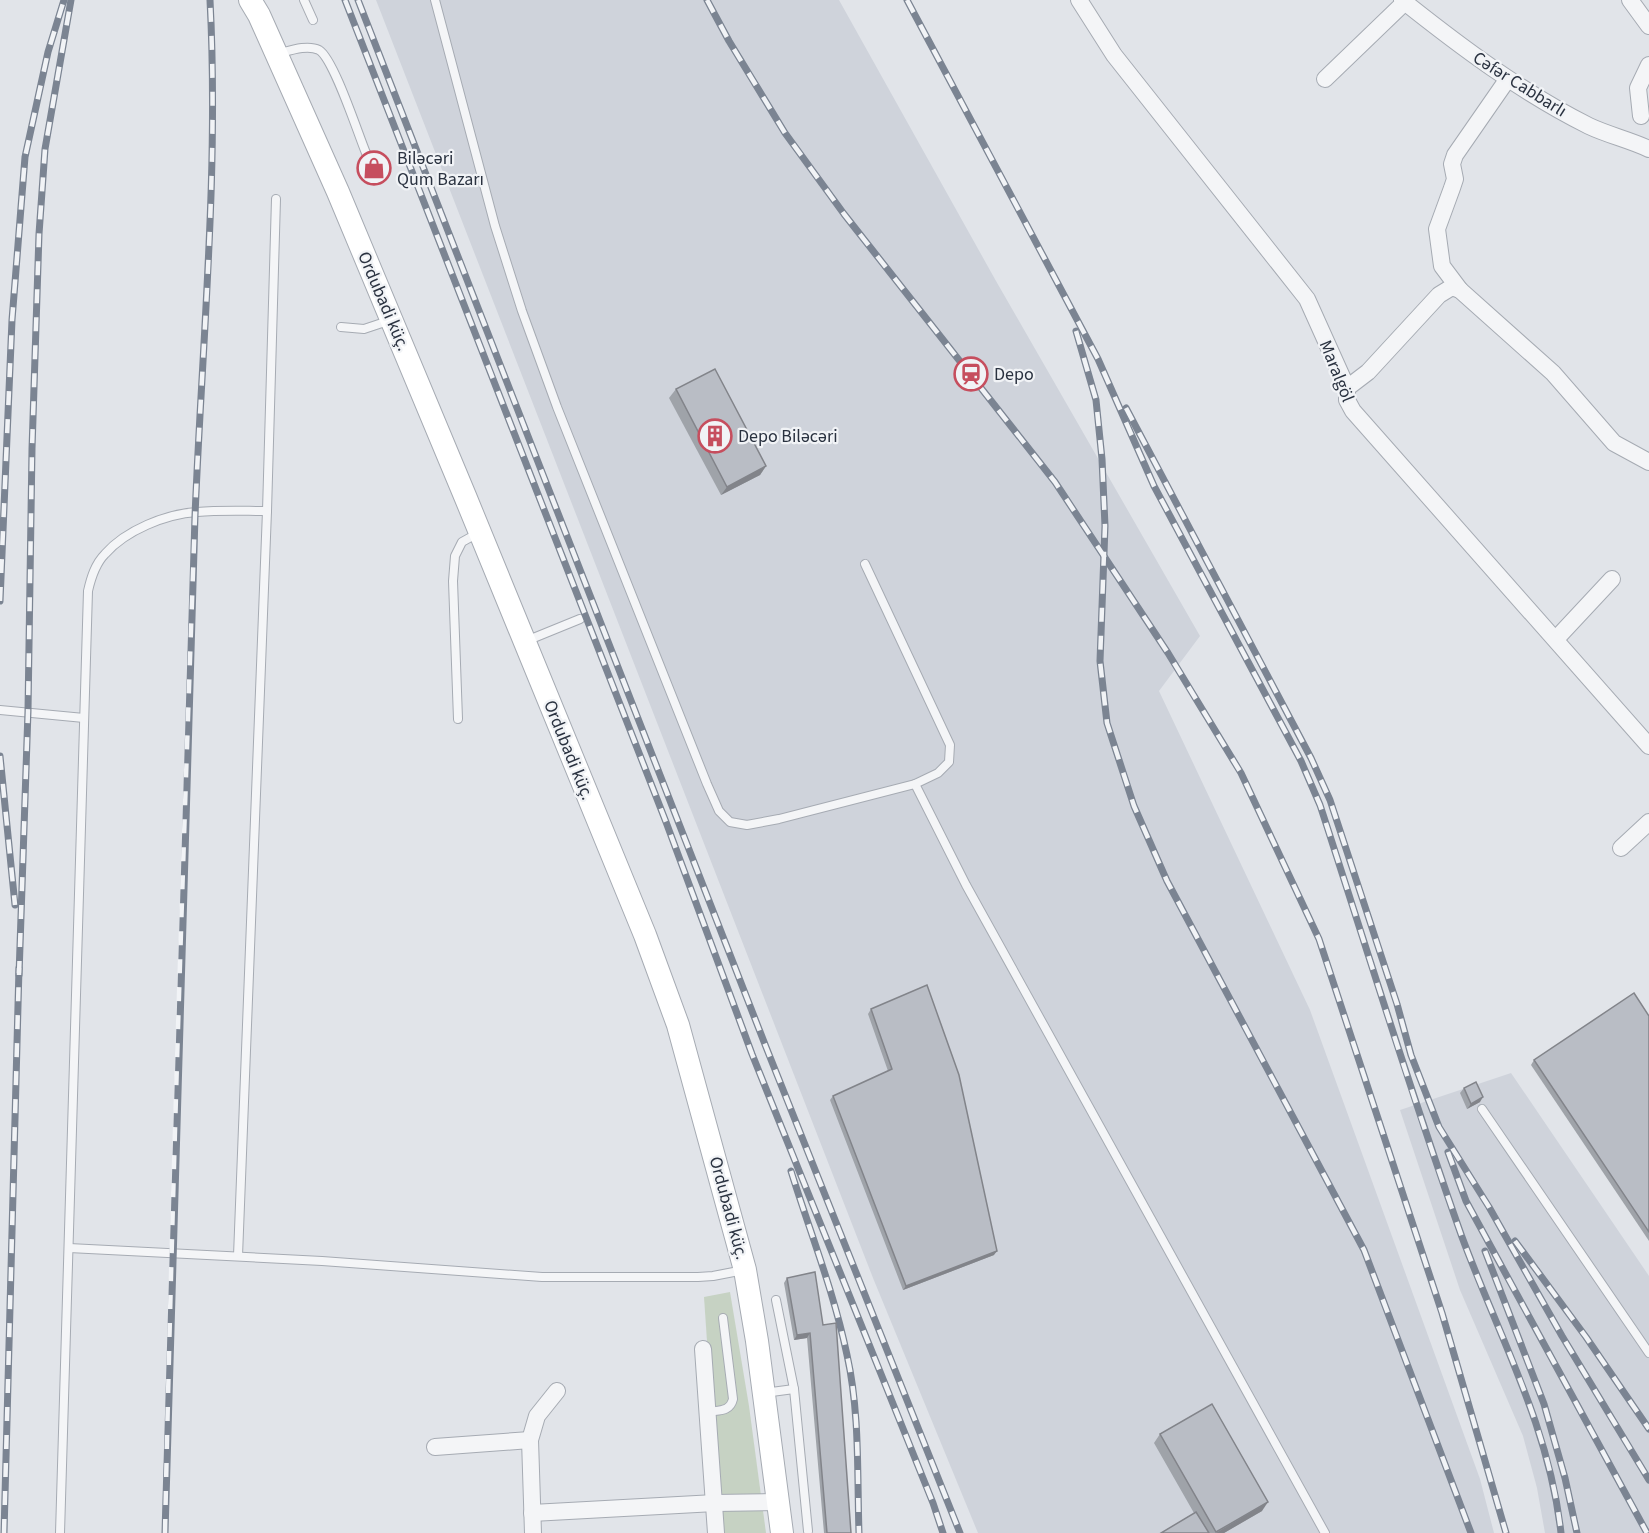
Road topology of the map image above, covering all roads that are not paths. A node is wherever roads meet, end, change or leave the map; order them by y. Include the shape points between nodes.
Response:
1 (250, 0) edge
2 (304, 0) edge
3 (435, 0) edge
4 (1079, 0) edge
5 (1630, 0) edge
6 (1404, 1) edge
7 (313, 20) dead end
8 (1649, 26) edge
9 (276, 54) junction
10 (1649, 65) edge
11 (1325, 79) dead end
12 (1507, 80) junction
13 (1641, 116) dead end
14 (1649, 149) edge
15 (366, 153) dead end
16 (276, 199) dead end
17 (1460, 290) junction
18 (392, 320) junction
19 (340, 327) dead end
20 (1347, 388) junction
21 (1649, 462) edge
22 (267, 511) junction
23 (480, 532) junction
24 (865, 564) dead end
25 (1612, 579) dead end
26 (580, 619) dead end
27 (1556, 639) junction
28 (525, 642) junction
29 (0, 710) edge
30 (84, 718) junction
31 (458, 719) dead end
32 (1649, 746) edge
33 (915, 784) junction
34 (1649, 822) edge
35 (1621, 848) dead end
36 (1482, 1109) dead end
37 (69, 1248) junction
38 (238, 1256) junction
39 (745, 1270) junction
40 (776, 1300) dead end
41 (723, 1318) dead end
42 (703, 1349) dead end
43 (1649, 1353) edge
44 (794, 1389) junction
45 (557, 1391) dead end
46 (764, 1393) junction
47 (708, 1412) junction
48 (530, 1440) junction
49 (435, 1447) dead end
50 (778, 1502) junction
51 (715, 1503) junction
52 (532, 1513) junction
53 (808, 1532) dead end
54 (60, 1533) edge
55 (534, 1533) edge
56 (716, 1533) edge
57 (782, 1533) edge
58 (1325, 1533) edge

1 - 9 main road, Ordubadi küç.
2 - 7 lane
3 - 33 lane via 495,226 522,311 719,811 730,822 747,825
4 - 20 street, Maralgöl via 1114,55 1307,299
5 - 8 street
6 - 11 street
6 - 12 street, Cəfər Cabbarlı
9 - 15 lane via 309,48 320,51 330,63
9 - 18 main road, Ordubadi küç.
10 - 13 street via 1638,88
12 - 14 street, Cəfər Cabbarlı via 1590,126
12 - 17 street via 1455,155 1455,179 1437,229 1442,266
16 - 22 lane
17 - 20 street via 1452,287 1439,295 1368,372
17 - 21 street via 1553,373 1614,443
18 - 19 lane via 364,329
18 - 23 main road, Ordubadi küç.
20 - 27 street, Maralgöl via 1347,400 1353,411
22 - 30 lane via 177,515 138,530 104,554 93,571 88,591
22 - 38 lane
23 - 28 main road, Ordubadi küç.
23 - 31 lane via 462,542 455,556
24 - 33 lane via 951,745 949,762 938,773
25 - 27 street
26 - 28 lane
27 - 32 street, Maralgöl
28 - 39 main road, Ordubadi küç. via 660,974 687,1056
29 - 30 lane
30 - 37 lane
33 - 58 lane via 966,885
34 - 35 street
36 - 43 lane
37 - 38 lane
37 - 54 lane
38 - 39 lane via 542,1277 698,1277
39 - 46 main road, Ordubadi küç.
40 - 44 lane
41 - 47 lane via 732,1406
42 - 47 street
44 - 46 lane
44 - 53 lane
45 - 48 street via 537,1416
46 - 50 main road, Ordubadi küç.
47 - 51 street
48 - 49 street
48 - 52 street
50 - 51 street
50 - 57 main road, Ordubadi küç.
51 - 52 street
51 - 56 street
52 - 55 street

